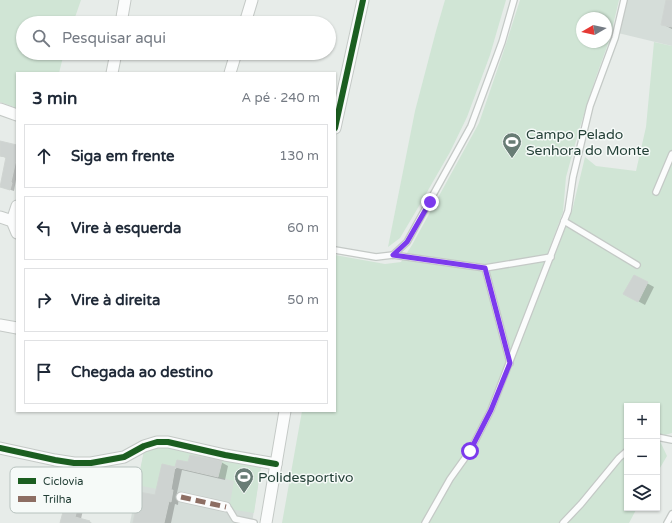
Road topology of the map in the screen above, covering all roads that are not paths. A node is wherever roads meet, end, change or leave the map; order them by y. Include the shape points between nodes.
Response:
1 (125, 0) edge
2 (252, 0) edge
3 (363, 0) edge
4 (514, 0) edge
5 (624, 0) edge
6 (122, 16) edge
7 (247, 16) edge
8 (115, 60) edge
9 (234, 60) edge
10 (112, 72) edge
11 (230, 72) edge
12 (0, 109) edge
13 (16, 115) edge
14 (336, 123) edge
15 (672, 154) edge
16 (656, 192) dead end
17 (16, 209) edge
18 (0, 217) edge
19 (12, 221) junction
20 (564, 221) junction
21 (16, 231) edge
22 (336, 250) edge
23 (393, 255) junction
24 (550, 257) junction
25 (637, 265) dead end
26 (485, 268) junction
27 (0, 325) edge
28 (16, 328) edge
29 (510, 363) junction
30 (285, 412) edge
31 (660, 438) edge
32 (672, 440) edge
33 (0, 448) edge
34 (624, 454) edge
35 (276, 464) junction
36 (181, 497) dead end
37 (226, 507) joint
38 (672, 514) edge
39 (254, 523) edge
40 (266, 523) edge
41 (425, 523) edge
42 (563, 523) edge
43 (667, 523) edge

1 - 6 street
2 - 7 street
3 - 14 street
4 - 23 lane via 502,42 471,126 407,242
5 - 20 lane via 615,38 590,106
8 - 10 street
9 - 11 street
12 - 13 street
15 - 16 lane
17 - 19 street
18 - 19 street
19 - 21 street
20 - 24 lane
20 - 25 lane
22 - 23 lane via 376,257
23 - 26 lane
24 - 26 lane
24 - 29 lane
26 - 29 lane
27 - 28 street
29 - 41 lane via 474,444
30 - 35 street
31 - 32 lane
33 - 35 street via 55,460 91,463 124,457 157,442 168,442
34 - 42 lane
35 - 40 street
36 - 37 street
37 - 39 lane via 235,519
38 - 43 lane

